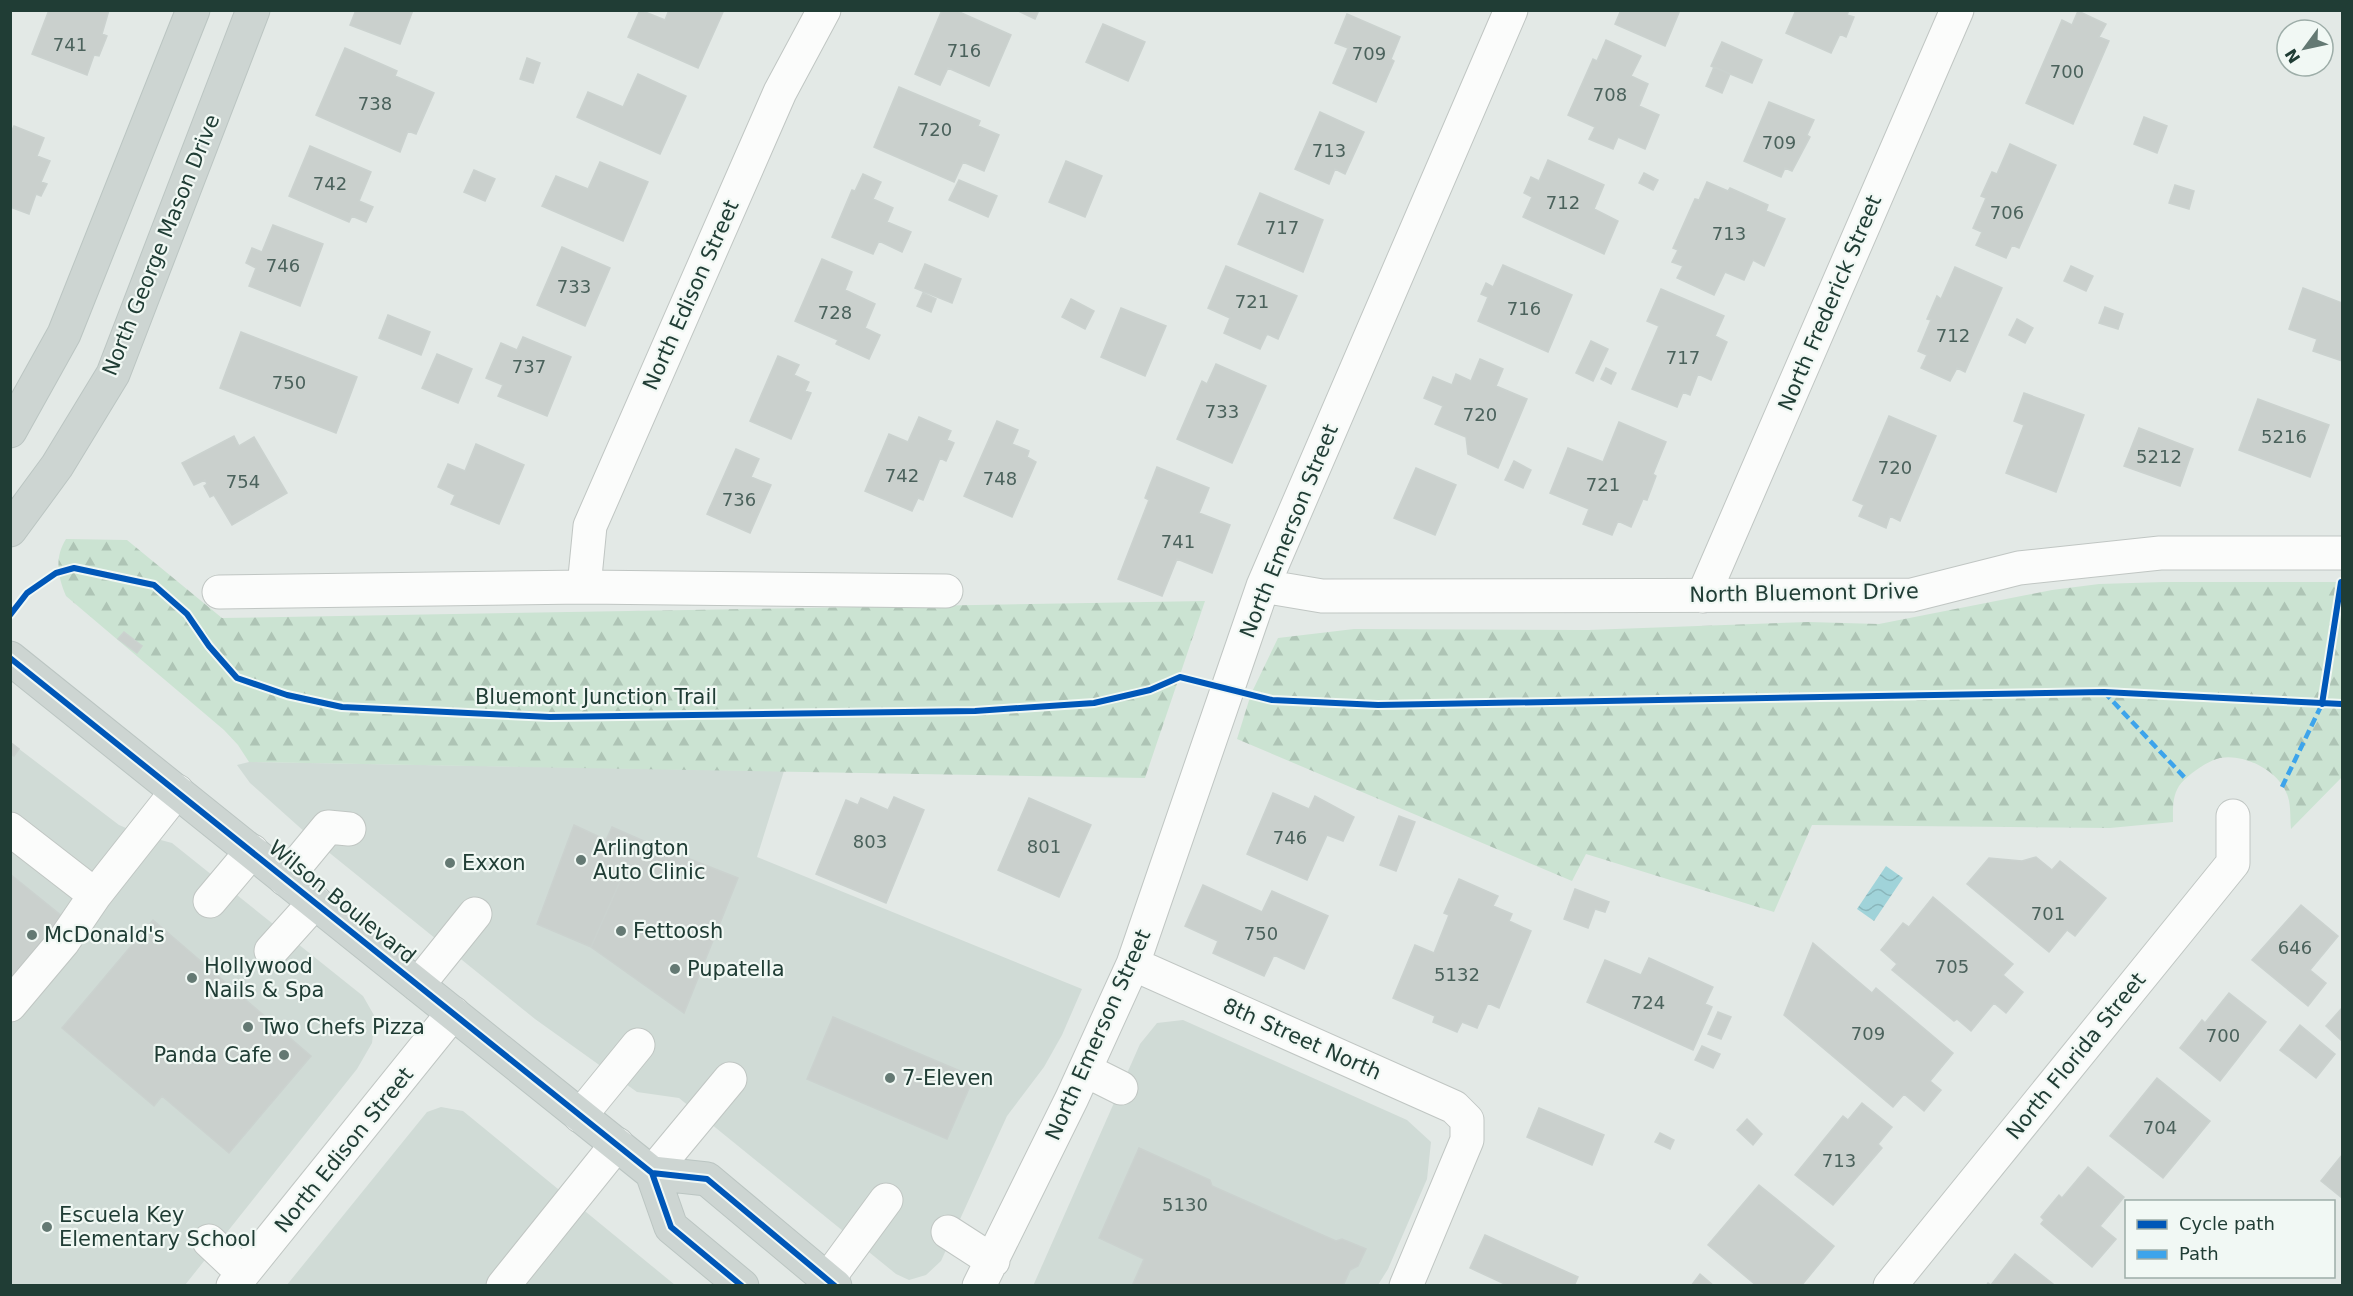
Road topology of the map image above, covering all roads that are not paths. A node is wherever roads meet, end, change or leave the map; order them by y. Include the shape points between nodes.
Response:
1 (193, 10) edge
2 (253, 10) edge
3 (824, 10) edge
4 (1510, 10) edge
5 (1957, 10) edge
6 (10, 431) edge
7 (10, 530) edge
8 (2343, 553) edge
9 (1263, 586) junction
10 (584, 588) junction
11 (946, 591) dead end
12 (219, 592) dead end
13 (1703, 596) junction
14 (10, 658) edge
15 (177, 791) junction
16 (2233, 816) dead end
17 (10, 829) edge
18 (349, 829) dead end
19 (252, 851) junction
20 (285, 879) junction
21 (95, 895) junction
22 (210, 901) dead end
23 (315, 902) junction
24 (475, 914) dead end
25 (271, 951) dead end
26 (1133, 964) junction
27 (418, 985) junction
28 (10, 1005) edge
29 (453, 1013) junction
30 (10, 1031) edge
31 (638, 1045) dead end
32 (1085, 1070) junction
33 (730, 1079) dead end
34 (1121, 1088) dead end
35 (580, 1116) junction
36 (617, 1144) junction
37 (652, 1173) junction
38 (886, 1200) dead end
39 (948, 1232) dead end
40 (209, 1241) dead end
41 (992, 1275) edge
42 (238, 1279) edge
43 (832, 1282) edge
44 (503, 1286) edge
45 (742, 1286) edge
46 (1406, 1286) edge
47 (1890, 1286) edge

1 - 6 main road via 64,334
2 - 7 main road, North George Mason Drive via 113,374 57,466
3 - 10 street, North Edison Street via 780,92 590,526
4 - 9 street, North Emerson Street
5 - 13 street, North Frederick Street
8 - 13 street, North Bluemont Drive via 2160,553 2019,568 1912,595
9 - 13 street, North Bluemont Drive via 1322,596
9 - 26 street, North Emerson Street
10 - 11 street
10 - 12 street
14 - 15 main road, Wilson Boulevard
15 - 19 main road, Wilson Boulevard
15 - 21 street
16 - 47 street, North Florida Street via 2233,863
17 - 21 street
18 - 20 street via 328,827
19 - 20 main road, Wilson Boulevard
19 - 22 street
20 - 23 main road, Wilson Boulevard
21 - 28 street via 63,942
21 - 30 street via 94,927
23 - 25 street
23 - 27 main road, Wilson Boulevard
24 - 27 street
26 - 32 street, North Emerson Street
26 - 46 street, 8th Street North via 1454,1107 1467,1120 1467,1140
27 - 29 main road, Wilson Boulevard
29 - 35 main road, Wilson Boulevard
29 - 42 street, North Edison Street
31 - 35 street
32 - 34 street
32 - 41 street, North Emerson Street
33 - 37 street
35 - 36 main road, Wilson Boulevard
36 - 37 main road, Wilson Boulevard
36 - 44 street
37 - 43 main road via 707,1179
37 - 45 main road via 671,1227
38 - 43 street
39 - 41 street
40 - 42 street

